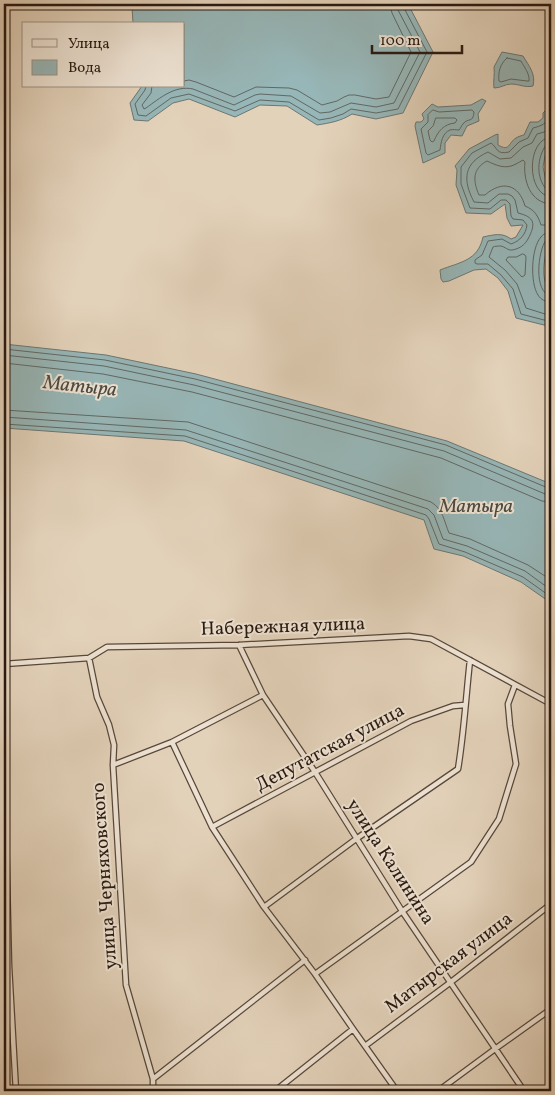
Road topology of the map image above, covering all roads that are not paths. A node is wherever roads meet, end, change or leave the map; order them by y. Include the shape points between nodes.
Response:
1 (239, 645) junction
2 (89, 658) junction
3 (470, 660) junction
4 (4, 664) edge
5 (515, 685) junction
6 (263, 694) junction
7 (551, 704) edge
8 (465, 705) junction
9 (172, 742) junction
10 (4, 746) edge
11 (113, 765) junction
12 (315, 772) junction
13 (212, 827) junction
14 (356, 839) junction
15 (551, 904) edge
16 (264, 907) junction
17 (402, 911) junction
18 (305, 960) junction
19 (6, 966) edge
20 (315, 974) junction
21 (451, 982) junction
22 (551, 1009) edge
23 (353, 1030) junction
24 (364, 1046) junction
25 (495, 1049) junction
26 (153, 1079) junction
27 (16, 1091) edge
28 (153, 1091) edge
29 (275, 1091) edge
30 (397, 1091) edge
31 (438, 1091) edge
32 (524, 1091) edge

1 - 2 street, Набережная улица via 107,646
1 - 3 street, Набережная улица via 408,636 431,639
1 - 6 street, улица Калинина
2 - 4 street, Набережная улица
2 - 11 street, улица Черняховского via 97,697 114,745
3 - 5 street, Набережная улица
3 - 8 street
5 - 7 street, Набережная улица
5 - 17 street via 508,704 516,764 499,819 471,862
6 - 9 street
6 - 12 street, улица Калинина
8 - 12 street, Депутатская улица via 411,721
8 - 14 street via 458,769
9 - 11 street
9 - 13 street
10 - 19 street
11 - 26 street, улица Черняховского via 126,985
12 - 13 street, Депутатская улица
12 - 14 street, улица Калинина
13 - 16 street
14 - 16 street
14 - 17 street, улица Калинина
15 - 21 street, Матырская улица
16 - 18 street
17 - 20 street
17 - 21 street, улица Калинина
18 - 20 street
18 - 26 street
19 - 27 street
20 - 23 street
21 - 24 street, Матырская улица
21 - 25 street, улица Калинина
22 - 25 street
23 - 24 street
23 - 29 street
24 - 30 street
25 - 31 street
25 - 32 street, улица Калинина
26 - 28 street, улица Черняховского

